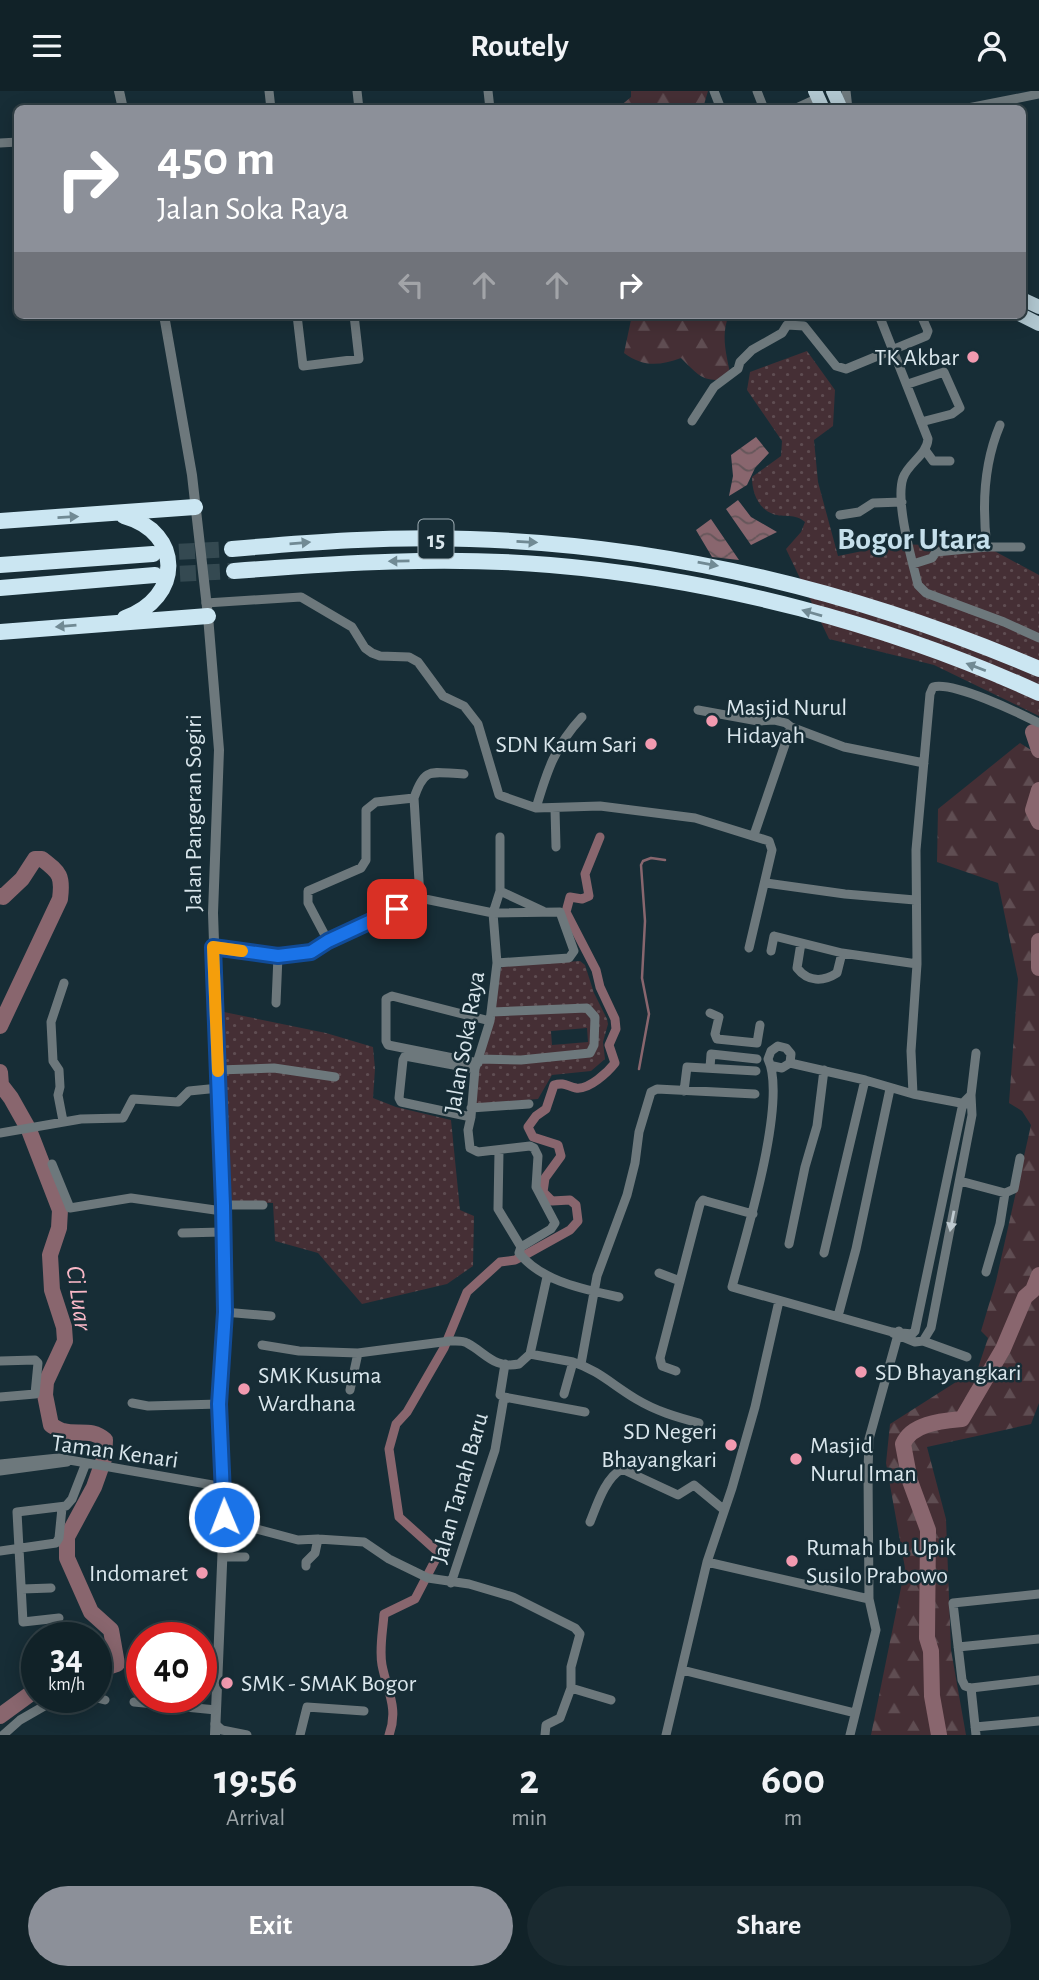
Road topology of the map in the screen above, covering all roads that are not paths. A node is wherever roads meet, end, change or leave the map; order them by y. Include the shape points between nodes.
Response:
1 (1039, 94) edge
2 (984, 105) edge
3 (165, 319) edge
4 (297, 319) edge
5 (354, 319) edge
6 (881, 319) edge
7 (923, 319) edge
8 (894, 351) junction
9 (908, 384) junction
10 (692, 421) dead end
11 (921, 422) junction
12 (1000, 425) dead end
13 (925, 450) junction
14 (950, 461) dead end
15 (902, 502) junction
16 (195, 507) junction
17 (104, 515) junction
18 (840, 515) dead end
19 (0, 521) edge
20 (987, 547) junction
21 (1021, 547) dead end
22 (232, 549) tunnel mouth
23 (153, 554) tunnel mouth
24 (913, 564) junction
25 (0, 565) edge
26 (234, 571) tunnel mouth
27 (155, 575) tunnel mouth
28 (0, 588) edge
29 (207, 610) junction
30 (113, 622) junction
31 (0, 632) edge
32 (1039, 638) edge
33 (1039, 669) edge
34 (1039, 693) edge
35 (698, 710) dead end
36 (582, 717) dead end
37 (1039, 723) edge
38 (791, 727) junction
39 (924, 763) junction
40 (464, 774) dead end
41 (414, 798) junction
42 (536, 808) junction
43 (555, 809) junction
44 (754, 835) junction
45 (500, 837) dead end
46 (556, 847) dead end
47 (766, 883) junction
48 (500, 891) junction
49 (420, 898) junction
50 (915, 900) junction
51 (544, 911) junction
52 (493, 913) junction
53 (328, 941) junction
54 (802, 943) junction
55 (213, 947) junction
56 (749, 948) dead end
57 (771, 951) dead end
58 (842, 953) junction
59 (278, 956) junction
60 (497, 963) junction
61 (917, 964) junction
62 (64, 983) dead end
63 (276, 1003) dead end
64 (710, 1013) dead end
65 (491, 1016) junction
66 (760, 1025) dead end
67 (721, 1039) junction
68 (976, 1053) dead end
69 (720, 1054) junction
70 (757, 1059) dead end
71 (790, 1063) junction
72 (477, 1064) junction
73 (773, 1066) junction
74 (710, 1068) junction
75 (218, 1070) junction
76 (824, 1070) junction
77 (756, 1071) dead end
78 (335, 1077) dead end
79 (865, 1080) junction
80 (219, 1088) junction
81 (890, 1089) junction
82 (684, 1091) junction
83 (755, 1094) dead end
84 (913, 1094) junction
85 (969, 1101) junction
86 (529, 1104) dead end
87 (471, 1113) junction
88 (63, 1121) junction
89 (0, 1133) edge
90 (499, 1151) junction
91 (1020, 1159) dead end
92 (52, 1164) dead end
93 (960, 1181) junction
94 (1005, 1192) junction
95 (263, 1205) dead end
96 (223, 1208) junction
97 (753, 1214) junction
98 (222, 1232) junction
99 (182, 1233) dead end
100 (789, 1244) dead end
101 (520, 1250) junction
102 (824, 1253) dead end
103 (986, 1272) dead end
104 (659, 1273) dead end
105 (547, 1277) junction
106 (680, 1281) junction
107 (593, 1291) junction
108 (619, 1297) dead end
109 (779, 1301) junction
110 (225, 1312) junction
111 (838, 1315) junction
112 (271, 1316) dead end
113 (896, 1333) junction
114 (923, 1342) junction
115 (262, 1345) dead end
116 (358, 1353) junction
117 (530, 1354) junction
118 (967, 1357) dead end
119 (0, 1361) edge
120 (577, 1363) junction
121 (505, 1364) junction
122 (676, 1371) dead end
123 (350, 1390) dead end
124 (564, 1394) dead end
125 (0, 1397) edge
126 (504, 1397) junction
127 (132, 1403) dead end
128 (219, 1404) junction
129 (585, 1412) dead end
130 (699, 1423) dead end
131 (68, 1461) junction
132 (0, 1464) edge
133 (90, 1464) junction
134 (0, 1471) edge
135 (224, 1487) junction
136 (62, 1508) junction
137 (723, 1509) junction
138 (224, 1517) junction
139 (590, 1523) dead end
140 (318, 1539) junction
141 (19, 1550) junction
142 (0, 1551) edge
143 (223, 1557) junction
144 (245, 1557) dead end
145 (707, 1562) junction
146 (306, 1566) dead end
147 (451, 1583) junction
148 (51, 1588) dead end
149 (22, 1589) junction
150 (1039, 1594) edge
151 (869, 1599) junction
152 (59, 1618) dead end
153 (1039, 1639) edge
154 (958, 1647) junction
155 (682, 1670) junction
156 (1039, 1680) edge
157 (217, 1688) edge
158 (571, 1688) junction
159 (971, 1688) junction
160 (611, 1700) dead end
161 (364, 1711) dead end
162 (32, 1713) edge
163 (855, 1713) junction
164 (1039, 1721) edge
165 (215, 1729) edge
166 (975, 1731) edge
167 (3, 1735) edge
168 (247, 1735) edge
169 (300, 1735) edge
170 (545, 1735) edge
171 (666, 1735) edge
172 (850, 1735) edge

1 - 2 street
3 - 16 street, Jalan Pangeran Sogiri
4 - 5 street via 303,366 359,359
6 - 8 street
7 - 8 street via 926,337
8 - 9 street
8 - 10 street via 840,369 804,326 787,325 782,333 752,350 738,369 714,387
9 - 11 street
9 - 11 street via 944,372 960,408
11 - 13 street via 928,439
12 - 20 street via 989,450 983,515
13 - 14 street via 933,461
13 - 15 street via 903,476
15 - 18 street via 873,503 859,512
15 - 24 street
16 - 17 highway
16 - 29 street, Jalan Pangeran Sogiri
19 -> 17 highway
17 - 30 highway via 123,516 150,527 160,538 169,566 161,593 151,605
20 - 21 street
20 - 24 street via 936,552
22 -> 33 highway, 15 via 323,541 469,539 640,553 800,585 932,626
23 - 25 highway
24 - 32 street via 918,585 926,593
34 -> 26 highway, 15 via 878,632 723,590 638,575 465,562
27 - 28 highway
29 - 30 highway
29 - 42 street via 301,597 352,627 372,653 418,662 443,697 464,706 478,724 499,795
29 - 55 street, Jalan Pangeran Sogiri via 219,750
30 -> 31 highway
35 - 38 street via 774,720
36 - 42 street via 563,737
37 - 39 street via 980,697 936,685 930,697
38 - 39 street via 844,747
38 - 44 street
39 - 50 street
40 - 41 street via 428,773 421,778
41 - 49 street
41 - 53 street via 376,802 366,810 366,860 361,868 308,891 308,903
42 - 43 street
43 - 44 street via 600,806 695,818
43 - 46 street
44 - 47 street via 769,841 772,851
45 - 48 street
47 - 50 street
47 - 56 street
48 - 51 street
48 - 52 street
49 - 52 street
49 - 53 street
50 - 61 street
51 - 52 street
51 - 60 street via 560,912 572,955 562,960
52 - 60 street, Jalan Soka Raya
53 - 59 street via 311,952
54 - 57 street via 774,936
54 - 58 street
54 - 58 street via 797,968 809,978 825,980 837,974
55 - 59 street
55 - 75 street, Jalan Pangeran Sogiri
58 - 61 street
59 - 63 street
60 - 65 street, Jalan Soka Raya
61 - 84 street
62 - 88 street via 51,1022
64 - 67 street via 719,1017 715,1038
65 - 72 street, Jalan Soka Raya
65 - 72 street via 392,996 386,999 388,1045
65 - 72 street via 587,1008 595,1017 594,1045 590,1052
66 - 67 street via 757,1043
67 - 69 street
68 - 85 street
69 - 70 street
69 - 74 street via 711,1054
71 - 73 street via 782,1068
71 - 73 street via 789,1051 778,1046 769,1054
71 - 76 street
72 - 87 street, Jalan Soka Raya
72 - 87 street via 405,1056 402,1060 401,1103
73 - 97 street via 775,1092
74 - 77 street
74 - 82 street via 687,1067
75 - 78 street via 274,1068
75 - 80 street, Jalan Pangeran Sogiri
76 - 79 street
76 - 100 street via 817,1126
79 - 81 street
79 - 102 street
80 - 88 street via 188,1091 178,1102 133,1099 126,1115 118,1119
80 - 96 street, Jalan Pangeran Sogiri
81 - 84 street
81 - 111 street
82 - 83 street
82 - 107 street via 651,1091 627,1195
84 - 85 street
85 - 93 street
85 - 113 street via 916,1327 913,1333
86 - 87 street
87 - 90 street, Jalan Soka Raya via 470,1148
88 - 89 street
90 - 101 street via 498,1209
90 - 101 street via 536,1149 536,1187 555,1220 551,1229
91 - 94 street via 1014,1189
92 - 96 street via 70,1208 131,1198
93 - 94 street
93 -> 114 street via 931,1328
94 - 103 street
95 - 96 street
96 - 98 street, Jalan Pangeran Sogiri
97 - 106 street via 701,1202
97 - 109 street via 732,1287
98 - 99 street
98 - 110 street, Jalan Pangeran Sogiri
101 - 105 street via 527,1263
104 - 106 street
105 - 107 street
105 - 117 street
106 - 122 street via 660,1363
107 - 108 street
107 - 120 street
109 - 111 street
109 - 137 street via 755,1406
110 - 112 street
110 - 128 street, Jalan Pangeran Sogiri
111 - 113 street
113 - 114 street
113 - 151 street via 869,1439
114 - 118 street
115 - 116 street
116 - 121 street via 467,1342 491,1360
116 - 123 street
117 - 120 street
117 - 121 street via 519,1364
119 - 125 street via 38,1363 35,1394
120 - 124 street
120 - 130 street via 633,1398
121 - 126 street, Jalan Tanah Baru via 499,1390
126 - 129 street
126 - 147 street, Jalan Tanah Baru via 495,1450
127 - 128 street
128 - 135 street, Jalan Pangeran Sogiri
131 - 132 street, Taman Kenari
131 - 133 street, Taman Kenari
131 - 134 street
133 - 135 street, Taman Kenari
133 - 136 street via 72,1499
135 - 138 street, Jalan Pangeran Sogiri
136 - 141 street via 56,1543
136 - 141 street via 17,1512
137 - 139 street via 694,1485 678,1495 622,1469 599,1499
137 - 145 street
138 - 140 street via 298,1540
138 - 143 street, Jalan Pangeran Sogiri
140 - 146 street
140 - 147 street via 363,1542 428,1578
141 - 142 street
141 - 149 street
143 - 144 street
143 - 157 street, Jalan Pangeran Sogiri
145 - 151 street
145 - 155 street
147 - 158 street via 513,1597 575,1628 580,1634
148 - 149 street
149 - 152 street via 23,1622
150 - 154 street via 953,1602
151 - 163 street via 874,1641
153 - 154 street
154 - 159 street via 962,1681
155 - 163 street
155 - 171 street
156 - 159 street
158 - 160 street
158 - 170 street via 560,1718 546,1725
159 - 166 street
161 - 169 street via 307,1707
162 - 167 street
163 - 172 street
164 - 166 street
165 - 168 street

